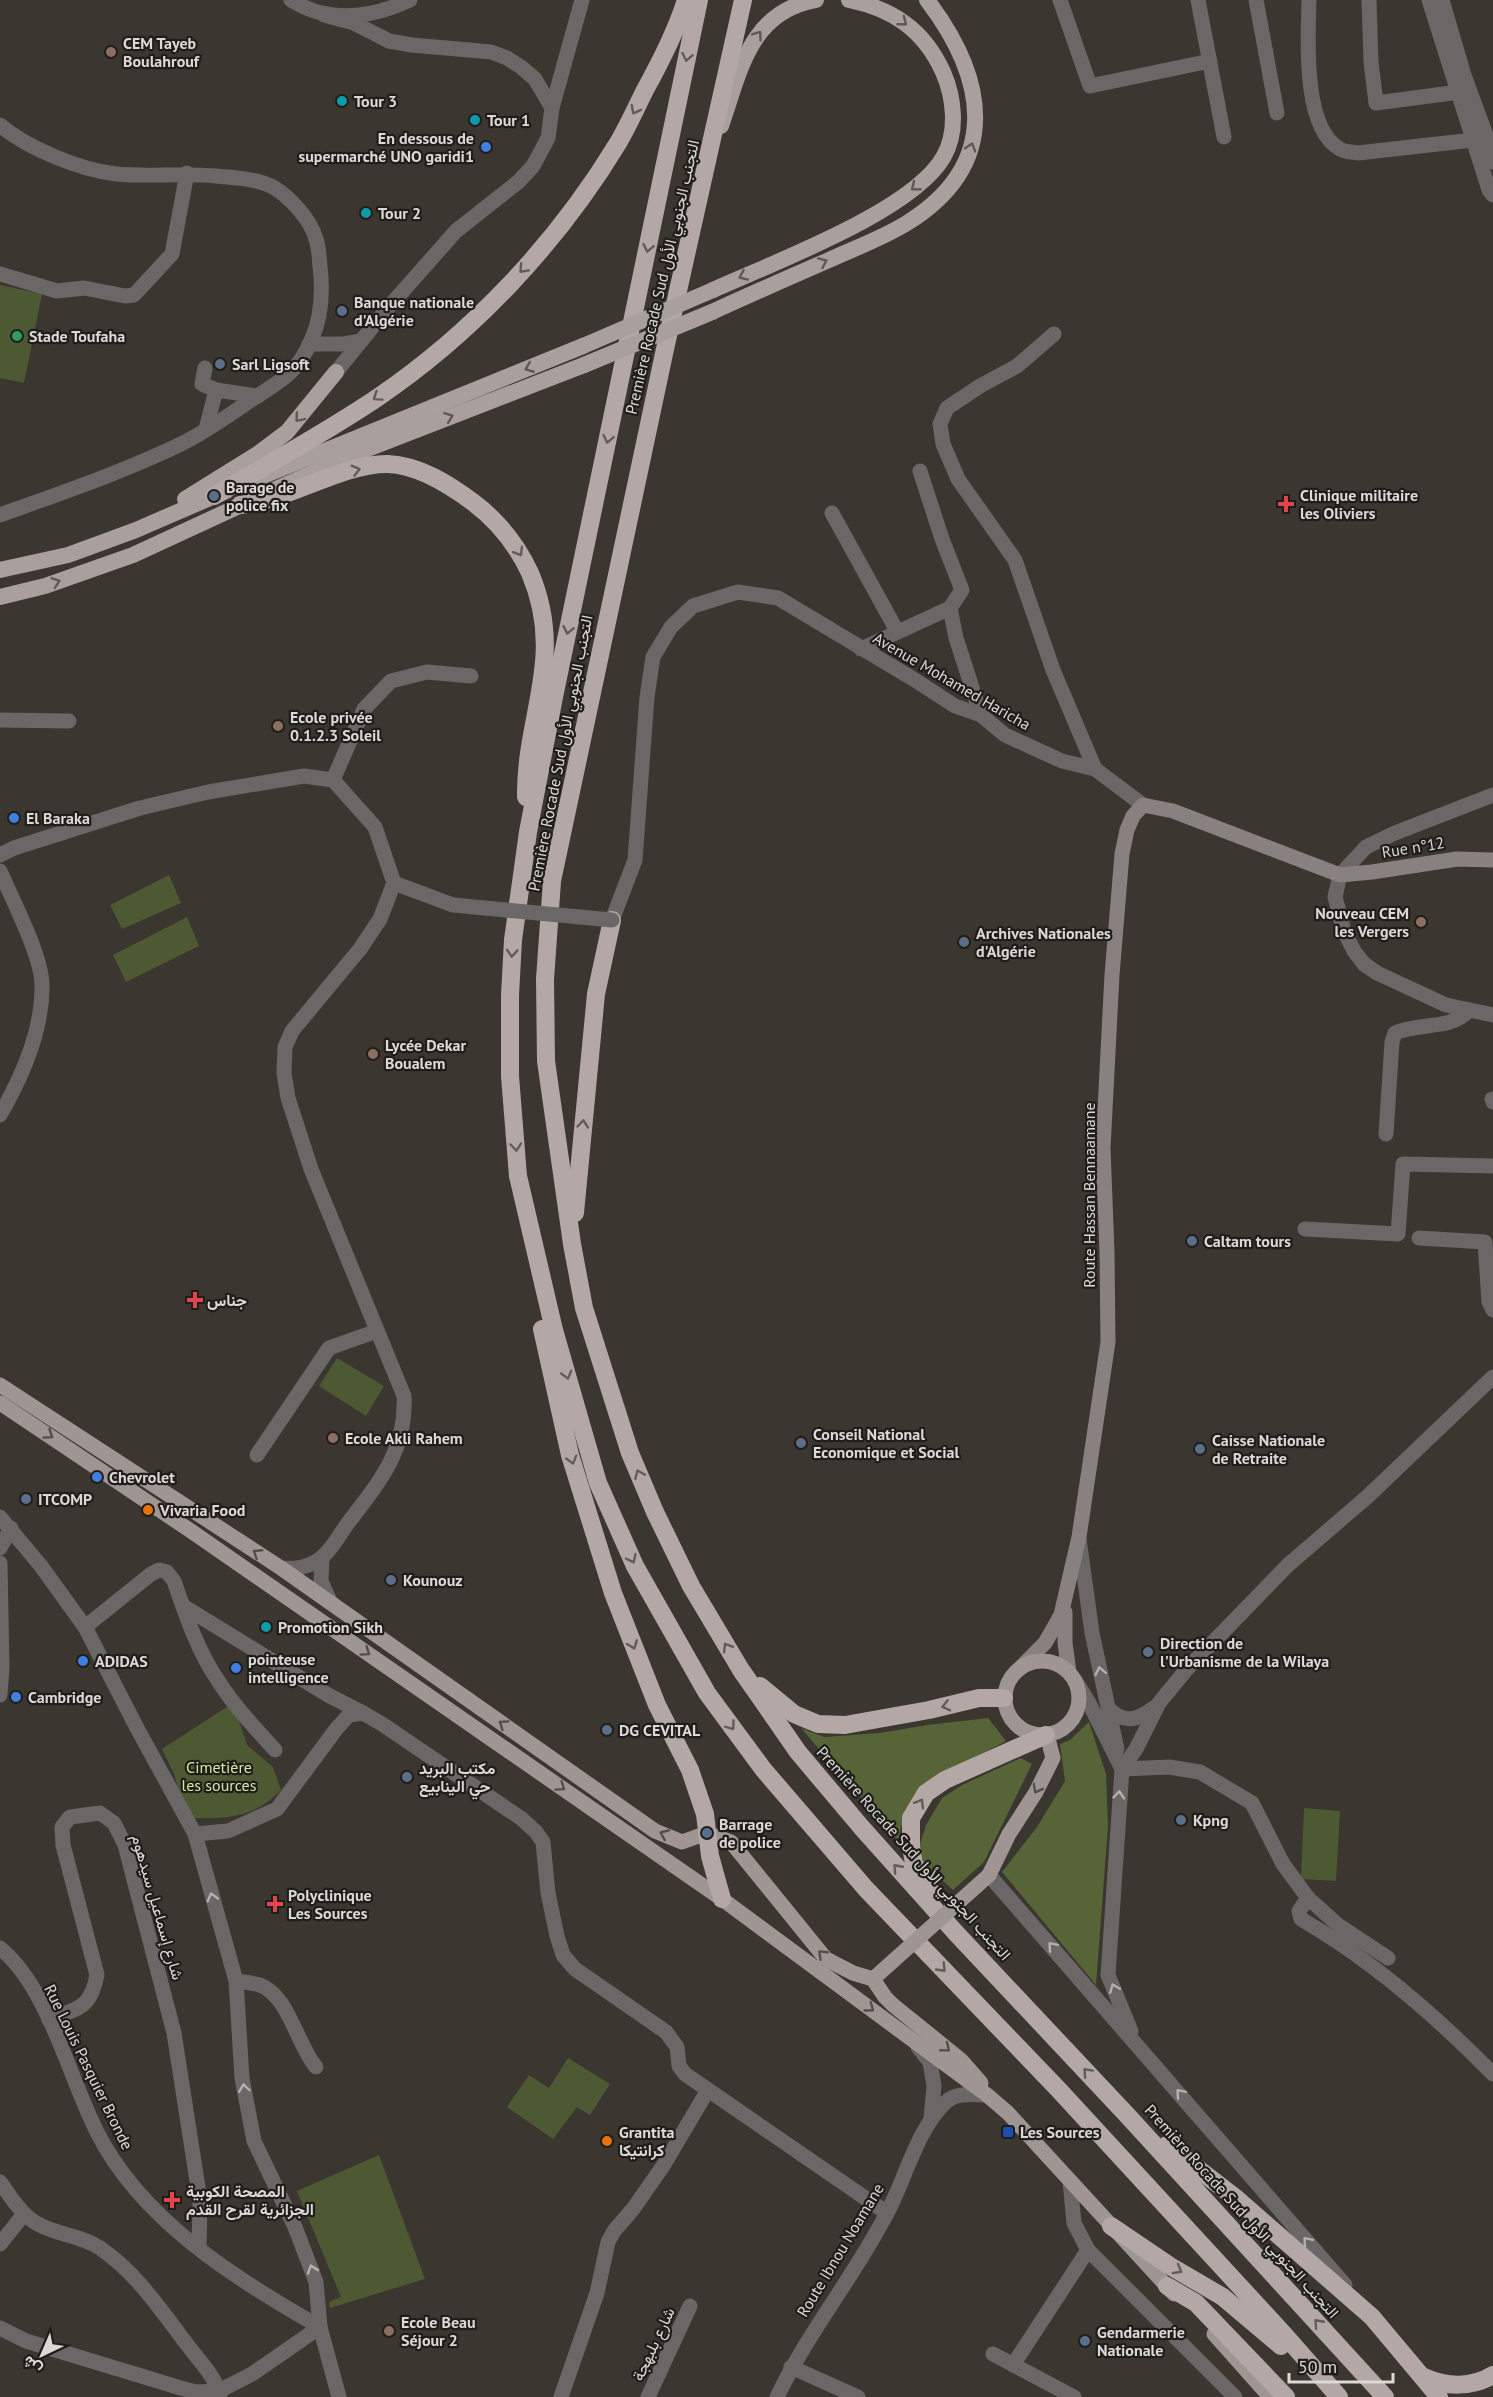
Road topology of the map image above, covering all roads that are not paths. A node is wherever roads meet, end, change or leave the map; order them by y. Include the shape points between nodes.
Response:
1 (410, 0) edge
2 (582, 0) edge
3 (686, 0) edge
4 (699, 0) edge
5 (744, 0) edge
6 (816, 0) edge
7 (849, 0) edge
8 (927, 0) edge
9 (1060, 0) edge
10 (1198, 0) edge
11 (1256, 0) edge
12 (1309, 0) edge
13 (1369, 0) edge
14 (1429, 0) edge
15 (1442, 0) edge
16 (297, 2) edge
17 (324, 15) junction
18 (1210, 61) junction
19 (1459, 92) junction
20 (552, 108) junction
21 (1277, 113) dead end
22 (0, 125) edge
23 (1224, 136) dead end
24 (1473, 140) junction
25 (711, 146) junction
26 (1491, 146) edge
27 (1493, 162) edge
28 (187, 173) junction
29 (1493, 195) edge
30 (0, 274) edge
31 (1054, 334) dead end
32 (360, 341) junction
33 (309, 344) junction
34 (206, 368) dead end
35 (336, 372) joint
36 (216, 390) junction
37 (258, 396) junction
38 (206, 429) junction
39 (920, 471) dead end
40 (214, 496) junction
41 (240, 505) junction
42 (832, 513) dead end
43 (0, 515) edge
44 (136, 530) junction
45 (0, 570) edge
46 (0, 597) edge
47 (950, 608) junction
48 (897, 631) junction
49 (861, 649) junction
50 (471, 676) dead end
51 (981, 715) junction
52 (0, 720) edge
53 (69, 721) dead end
54 (1095, 769) junction
55 (333, 780) junction
56 (1493, 795) edge
57 (1143, 805) junction
58 (528, 832) junction
59 (0, 855) edge
60 (1493, 860) edge
61 (0, 870) edge
62 (1340, 875) junction
63 (394, 883) junction
64 (612, 920) junction
65 (1469, 1011) junction
66 (1493, 1015) edge
67 (0, 1115) edge
68 (1386, 1134) dead end
69 (1493, 1166) edge
70 (518, 1176) junction
71 (1305, 1229) dead end
72 (1419, 1238) dead end
73 (572, 1245) junction
74 (1493, 1310) edge
75 (377, 1331) junction
76 (1493, 1377) edge
77 (0, 1385) edge
78 (0, 1402) edge
79 (257, 1455) dead end
80 (5, 1522) edge
81 (1079, 1537) junction
82 (0, 1548) edge
83 (322, 1558) junction
84 (0, 1563) edge
85 (280, 1568) junction
86 (1085, 1584) junction
87 (1068, 1588) junction
88 (332, 1603) junction
89 (183, 1606) junction
90 (85, 1627) junction
91 (1023, 1665) junction
92 (1, 1667) edge
93 (741, 1670) junction
94 (1072, 1676) junction
95 (0, 1695) edge
96 (1004, 1698) junction
97 (1159, 1703) junction
98 (1108, 1708) junction
99 (363, 1713) junction
100 (1047, 1735) junction
101 (274, 1750) dead end
102 (1122, 1769) junction
103 (707, 1833) junction
104 (195, 1834) junction
105 (989, 1875) junction
106 (1308, 1898) junction
107 (722, 1899) junction
108 (955, 1932) junction
109 (0, 1948) edge
110 (1388, 1958) dead end
111 (873, 1979) junction
112 (236, 1981) junction
113 (49, 2020) junction
114 (910, 2038) junction
115 (1136, 2042) junction
116 (316, 2067) dead end
117 (1493, 2074) edge
118 (708, 2090) junction
119 (987, 2095) junction
120 (1008, 2113) junction
121 (1127, 2115) junction
122 (931, 2119) junction
123 (1070, 2181) junction
124 (0, 2182) edge
125 (887, 2213) junction
126 (24, 2214) junction
127 (1111, 2226) junction
128 (0, 2244) edge
129 (199, 2248) junction
130 (1088, 2250) junction
131 (1167, 2286) junction
132 (690, 2306) dead end
133 (1372, 2317) junction
134 (320, 2327) junction
135 (0, 2328) edge
136 (993, 2354) dead end
137 (1493, 2363) edge
138 (1013, 2365) junction
139 (791, 2367) junction
140 (1493, 2375) edge
141 (1423, 2376) junction
142 (1471, 2383) junction
143 (220, 2394) edge
144 (339, 2397) edge
145 (561, 2397) edge
146 (648, 2397) edge
147 (777, 2397) edge
148 (858, 2397) edge
149 (1074, 2397) edge
150 (1234, 2397) edge
151 (1270, 2397) edge
152 (1286, 2397) edge
153 (1332, 2397) edge
154 (1339, 2397) edge
155 (1386, 2397) edge
156 (1439, 2397) edge

1 - 17 street via 370,14
2 - 20 street
3 -> 40 highway via 675,34 618,142 563,221 490,305 377,398
4 -> 58 highway, Première Rocade Sud التجنب الجنوبي الأول
5 - 25 highway, Première Rocade Sud التجنب الجنوبي الأول
25 -> 6 highway via 760,30 777,14
7 -> 40 highway, bridge via 898,17 936,59 946,81 952,103 951,136 945,155 920,184 880,212 713,290
41 -> 8 highway, bridge via 357,453 712,312 907,223 945,193 959,174 973,139 976,106 959,51
9 - 18 street via 1090,86
10 - 18 street
11 - 21 street
12 - 24 street via 1312,104 1325,135 1340,149 1358,153
13 - 19 street via 1376,103
14 - 19 street
15 - 26 street via 1464,75
16 - 17 street
17 - 20 street via 354,23 389,41 491,52 507,58 535,79
18 - 23 street
19 - 24 street
20 - 32 street via 548,138 533,166 456,231
22 - 28 street via 27,143 116,174
24 - 29 street
25 - 73 highway, Première Rocade Sud التجنب الجنوبي الأول via 552,881 545,979 546,1060
26 - 27 street
28 - 30 street via 172,254 134,295 84,288 57,291
28 - 33 street via 247,179 273,187 306,220 316,239 323,293 320,317
31 - 54 street via 1017,366 947,408 940,424 943,444 958,479 1016,560 1053,670
32 - 33 street
32 - 35 street
33 - 37 street via 299,362
34 - 36 street via 202,384
35 -> 44 highway via 287,432
36 - 37 street
36 - 38 street
37 - 38 street
38 - 43 street via 131,466
39 - 47 street via 962,590
40 - 44 highway
46 -> 41 highway via 45,586 133,555
41 -> 58 highway via 270,500 349,471 388,464 439,480 459,491 496,523 521,554 537,591 545,632 543,672 525,787
42 - 48 street
44 - 45 highway via 68,555
47 - 48 street
47 - 51 street
48 - 49 street
49 - 51 street, Avenue Mohamed Haricha via 955,706
49 - 64 street, Avenue Mohamed Haricha via 778,598 738,592 693,606 671,627 653,657 635,861
50 - 55 street via 428,672 391,681 364,709
51 - 54 street, Avenue Mohamed Haricha via 1005,735 1062,761
52 - 53 street
54 - 57 street, Avenue Mohamed Haricha
55 - 59 street via 304,776 208,792 140,808
55 - 63 street via 375,827
56 - 62 street via 1366,847
57 - 62 main road, Avenue Mohamed Haricha via 1173,812
57 - 81 main road, Route Hassan Bennaamane via 1127,830 1121,865 1103,1148 1108,1342
58 -> 70 highway, Première Rocade Sud التجنب الجنوبي الأول via 513,940 510,995 510,1077
60 - 62 main road, Rue n°12 via 1457,859
61 - 67 street via 31,942 42,982 38,1026 13,1093
62 - 65 street via 1335,897 1341,920 1364,964 1446,1005
63 - 64 street, bridge via 453,905
63 - 75 street via 380,919 360,949 292,1031 285,1047 284,1073 311,1168
73 -> 64 highway via 596,994
65 - 66 street
65 - 68 street via 1458,1019 1395,1033
69 - 71 street via 1403,1164 1398,1234
70 -> 103 highway via 536,1302 570,1455 613,1593 657,1705 690,1770 705,1814
70 -> 154 highway, Première Rocade Sud التجنب الجنوبي الأول via 554,1330 598,1483 635,1566 707,1693 769,1778 866,1889 1058,2089
72 - 74 street via 1485,1242 1489,1302
93 -> 73 highway, Première Rocade Sud التجنب الجنوبي الأول via 691,1586 630,1454 584,1308
75 - 79 street via 329,1348
75 - 83 street via 404,1396 400,1440 392,1462 372,1493
76 - 97 street via 1367,1497 1288,1565
85 -> 77 main road
78 -> 107 main road
80 - 82 street
80 - 90 street
81 - 86 street
81 - 87 main road, Route Hassan Bennaamane
83 - 85 street via 302,1568
83 - 88 street via 321,1581
84 - 92 street
85 - 88 main road
86 - 87 street via 1075,1581
98 -> 86 street
87 - 91 main road, Route Hassan Bennaamane via 1054,1629
87 - 94 main road, Route Hassan Bennaamane via 1064,1629
103 -> 88 main road via 682,1842 656,1831
89 - 90 street via 171,1576 163,1570 154,1571
89 - 99 street
89 - 101 street via 218,1681
90 - 104 street
91 - 94 main road via 1050,1661
91 - 96 main road via 1011,1675
92 - 95 street
96 -> 93 highway via 979,1698 845,1725 818,1724 794,1714
108 -> 93 highway, Première Rocade Sud التجنب الجنوبي الأول via 798,1752
94 - 100 main road via 1079,1692 1075,1716 1058,1732
94 - 102 street
96 - 100 main road via 1017,1726 1026,1732
97 - 98 street via 1141,1718 1132,1720 1115,1715
97 - 102 street
98 - 102 street
99 - 104 street via 349,1715 337,1728 277,1809 228,1831
99 - 118 street via 536,1832 543,1842 548,1893 563,1955 575,1969 666,2032 677,2047 679,2066
100 -> 105 main road via 1053,1758
108 -> 100 highway via 914,1864 911,1818 926,1793 945,1780
102 - 106 street via 1169,1767 1200,1772 1252,1803 1283,1864
115 -> 102 street via 1108,1975
103 - 107 highway
111 -> 103 main road via 846,1971 826,1959 731,1842
112 -> 104 street
105 - 111 main road, bridge
115 -> 105 street
106 - 110 street via 1338,1925
106 - 117 street via 1299,1911 1301,1919 1422,2006
107 -> 114 main road
121 -> 108 highway, Première Rocade Sud التجنب الجنوبي الأول
109 - 113 street, Rue Louis Pasquier Bronde via 24,1976
111 -> 120 main road via 893,2005 961,2060
112 - 116 street via 270,1991 283,2006 307,2057
134 -> 112 street via 316,2282 307,2255 254,2141 242,2078
113 - 129 street, Rue Louis Pasquier Bronde via 96,2131 112,2159 134,2188
113 - 129 street, شارع إسماعيل سيدهوم via 85,2006 94,1991 97,1975 63,1845 62,1827 70,1817 100,1813 114,1823 125,1845 174,2033 200,2200
114 - 119 main road
114 - 122 street via 930,2062 934,2086
133 -> 115 street
118 - 125 street
118 - 145 street via 673,2151 608,2242 597,2293
119 - 120 main road
119 - 122 street via 966,2094 949,2099
120 - 123 main road
121 - 133 highway via 1237,2199
155 -> 121 highway, Première Rocade Sud التجنب الجنوبي الأول
122 - 125 street, Route Ibnou Noamane
123 - 127 main road
123 - 130 street via 1074,2223
124 - 126 street
125 - 139 street, Route Ibnou Noamane
126 - 128 street
126 - 143 street via 38,2224 98,2246 111,2256 159,2304
127 - 131 main road
127 -> 153 highway via 1223,2297
129 - 134 street, Rue Louis Pasquier Bronde via 269,2298
130 - 138 street
130 - 150 street
131 - 151 main road
131 - 152 highway via 1196,2303
132 - 146 street, شارع بلبهجة
133 - 141 highway
134 - 143 street
134 - 144 street
135 - 143 street via 26,2341 184,2389
136 - 138 street
137 - 142 highway
138 - 149 street
139 - 147 street, Route Ibnou Noamane
139 - 148 street
140 - 142 highway
141 - 142 highway via 1449,2385
141 - 156 highway

